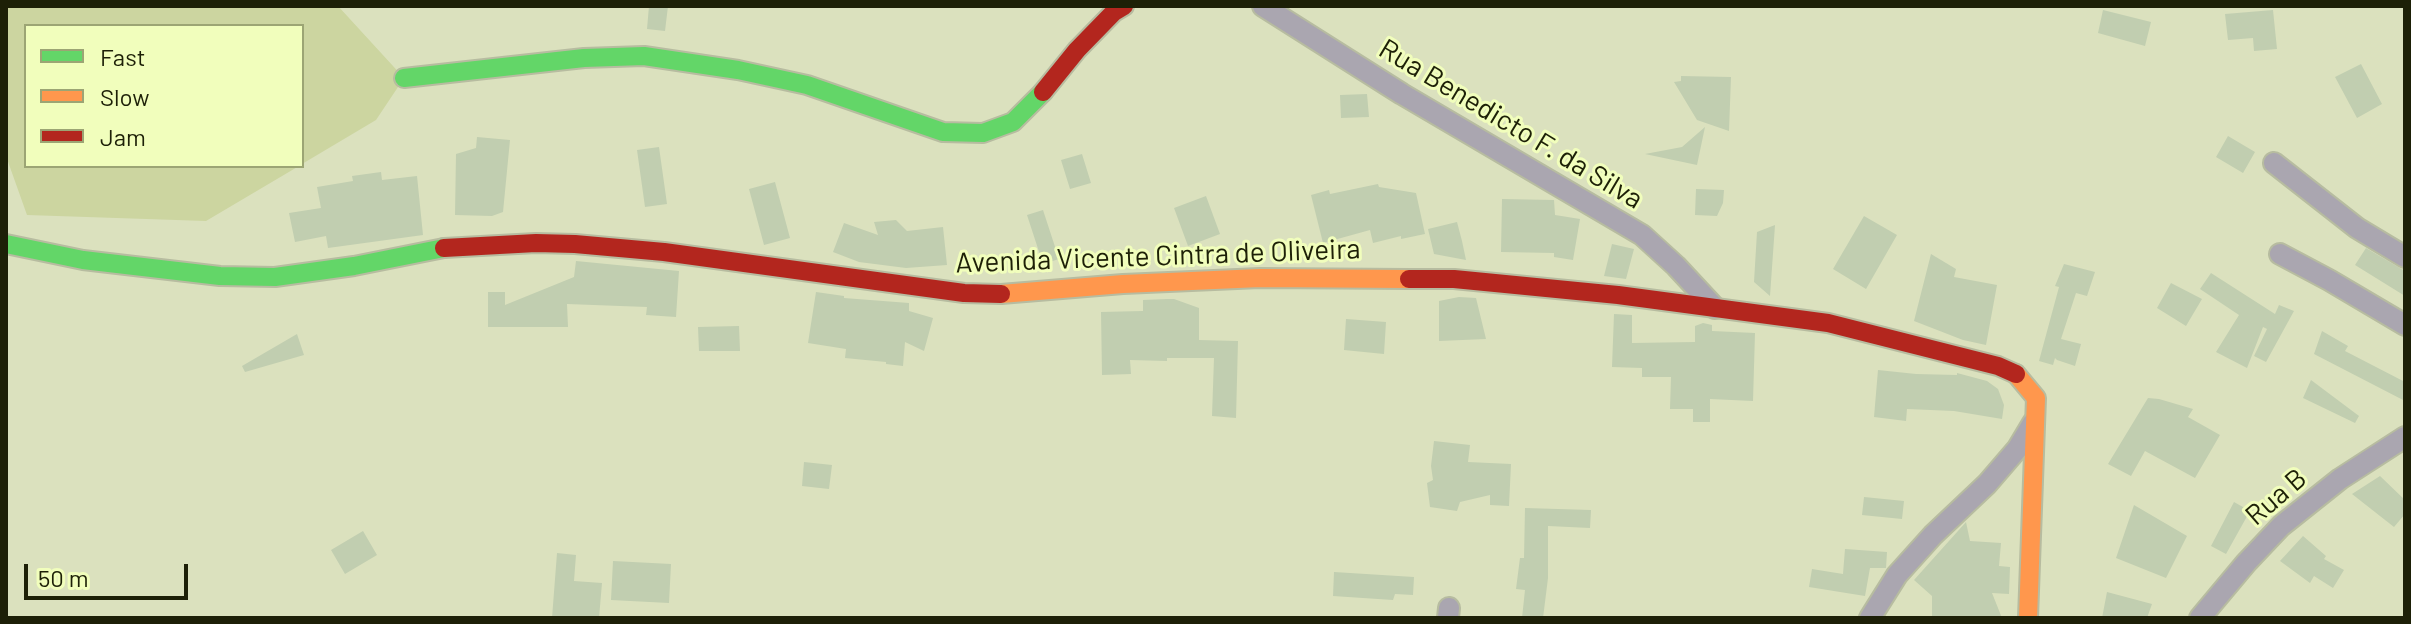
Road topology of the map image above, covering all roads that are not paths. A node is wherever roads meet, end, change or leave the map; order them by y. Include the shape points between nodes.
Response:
1 (1124, 6) edge
2 (1263, 6) edge
3 (404, 78) dead end
4 (2274, 163) dead end
5 (6, 244) edge
6 (2280, 254) dead end
7 (2405, 257) edge
8 (1715, 308) junction
9 (2405, 325) edge
10 (2035, 421) junction
11 (2405, 437) edge
12 (1870, 618) edge
13 (2028, 618) edge
14 (2200, 618) edge

1 - 3 street via 1013,122 983,133 943,132 807,85 644,56
2 - 8 street, Rua Benedicto F. da Silva via 1642,235
4 - 7 street via 2357,228
5 - 8 street, Avenida Vicente Cintra de Oliveira via 83,260 220,276 275,277 451,247 536,243 664,252 964,293 1260,278 1454,279
6 - 9 street
8 - 10 street, Avenida Vicente Cintra de Oliveira via 1828,323 1998,366 2016,374 2036,398
10 - 12 street via 1987,484 1897,575
10 - 13 street
11 - 14 street, Rua B via 2281,526

